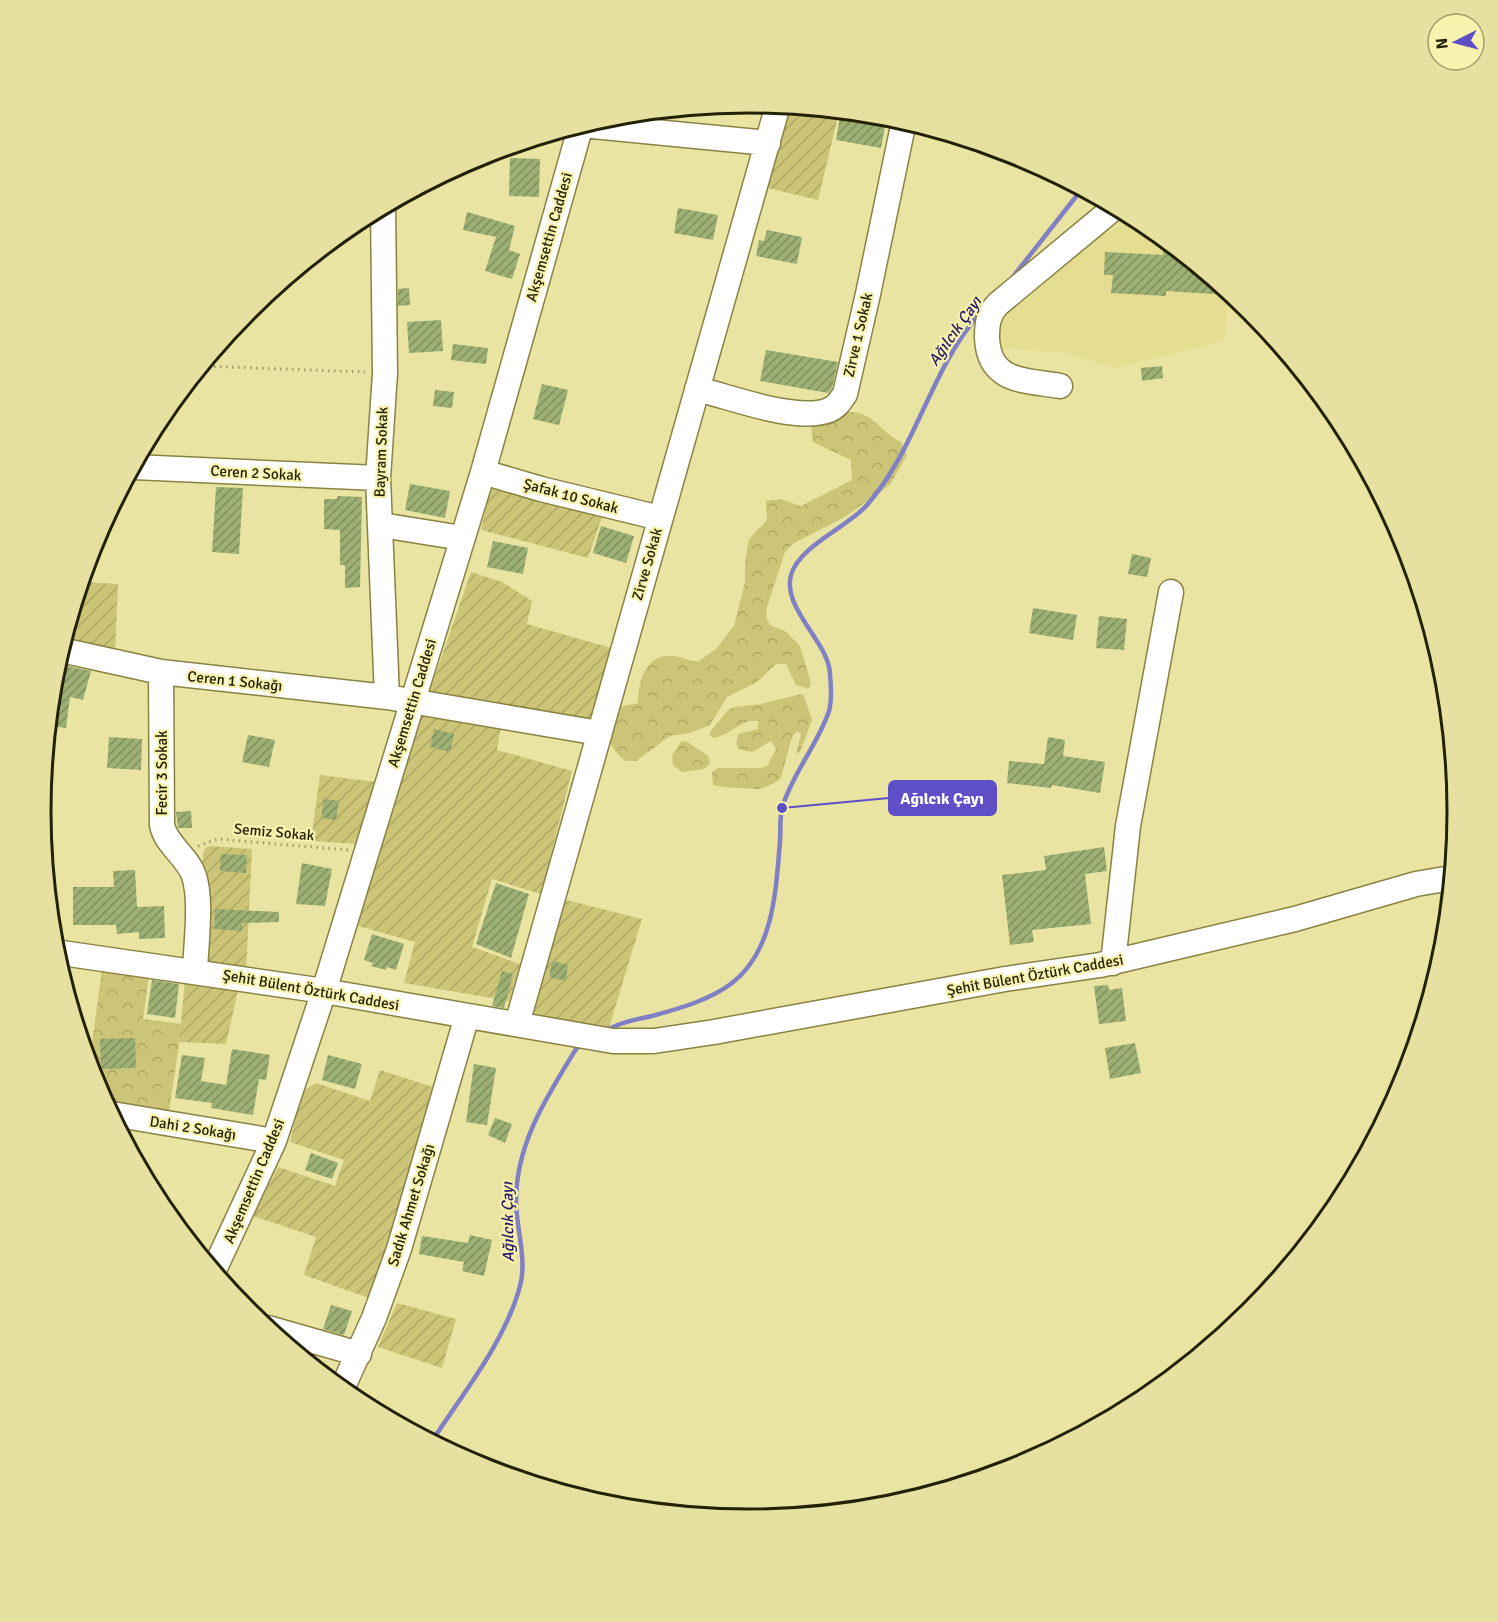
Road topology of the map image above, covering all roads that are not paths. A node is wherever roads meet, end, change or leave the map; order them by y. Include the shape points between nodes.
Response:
1 (776, 114) edge
2 (607, 127) edge
3 (901, 130) edge
4 (578, 134) edge
5 (768, 143) junction
6 (1107, 213) edge
7 (383, 217) edge
8 (1060, 386) dead end
9 (697, 388) junction
10 (142, 467) edge
11 (483, 472) junction
12 (378, 478) junction
13 (660, 518) junction
14 (381, 525) junction
15 (462, 538) junction
16 (1171, 592) dead end
17 (70, 652) edge
18 (161, 672) junction
19 (387, 697) junction
20 (411, 702) junction
21 (599, 733) junction
22 (1444, 879) edge
23 (66, 953) edge
24 (1113, 963) junction
25 (195, 971) junction
26 (324, 991) junction
27 (467, 1016) junction
28 (517, 1024) junction
29 (121, 1115) edge
30 (274, 1141) junction
31 (217, 1263) edge
32 (286, 1333) edge
33 (358, 1354) junction
34 (346, 1380) edge

1 - 5 street, Zirve Sokak
2 - 5 street
3 - 9 street, Zirve 1 Sokak via 868,294 845,394 838,405 805,414
4 - 11 street, Akşemsettin Caddesi
5 - 9 street, Zirve Sokak
6 - 8 street via 998,304 988,319 990,354 1000,371 1008,377
7 - 12 street, Bayram Sokak via 385,373
9 - 13 street, Zirve Sokak
10 - 12 street, Ceren 2 Sokak
11 - 13 street, Şafak 10 Sokak
11 - 15 street, Akşemsettin Caddesi
12 - 14 street, Bayram Sokak
13 - 21 street, Zirve Sokak
14 - 15 street
14 - 19 street, Bayram Sokak
15 - 20 street, Akşemsettin Caddesi
16 - 24 street via 1128,826
17 - 18 street, Ceren 1 Sokağı
18 - 19 street, Ceren 1 Sokağı
18 - 25 street, Fecir 3 Sokak via 162,825 197,887
19 - 20 street, Ceren 1 Sokağı
20 - 21 street, Ceren 1 Sokağı
20 - 26 street, Akşemsettin Caddesi
21 - 28 street, Zirve Sokak
22 - 24 street, Şehit Bülent Öztürk Caddesi
23 - 25 street, Şehit Bülent Öztürk Caddesi
24 - 28 street, Şehit Bülent Öztürk Caddesi via 654,1041 613,1041
25 - 26 street, Şehit Bülent Öztürk Caddesi
26 - 27 street, Şehit Bülent Öztürk Caddesi
26 - 30 street, Akşemsettin Caddesi
27 - 28 street, Şehit Bülent Öztürk Caddesi
27 - 33 street, Sadık Ahmet Sokağı via 399,1249
29 - 30 street, Dahi 2 Sokağı
30 - 31 street, Akşemsettin Caddesi
32 - 33 street
33 - 34 street, Sadık Ahmet Sokağı

